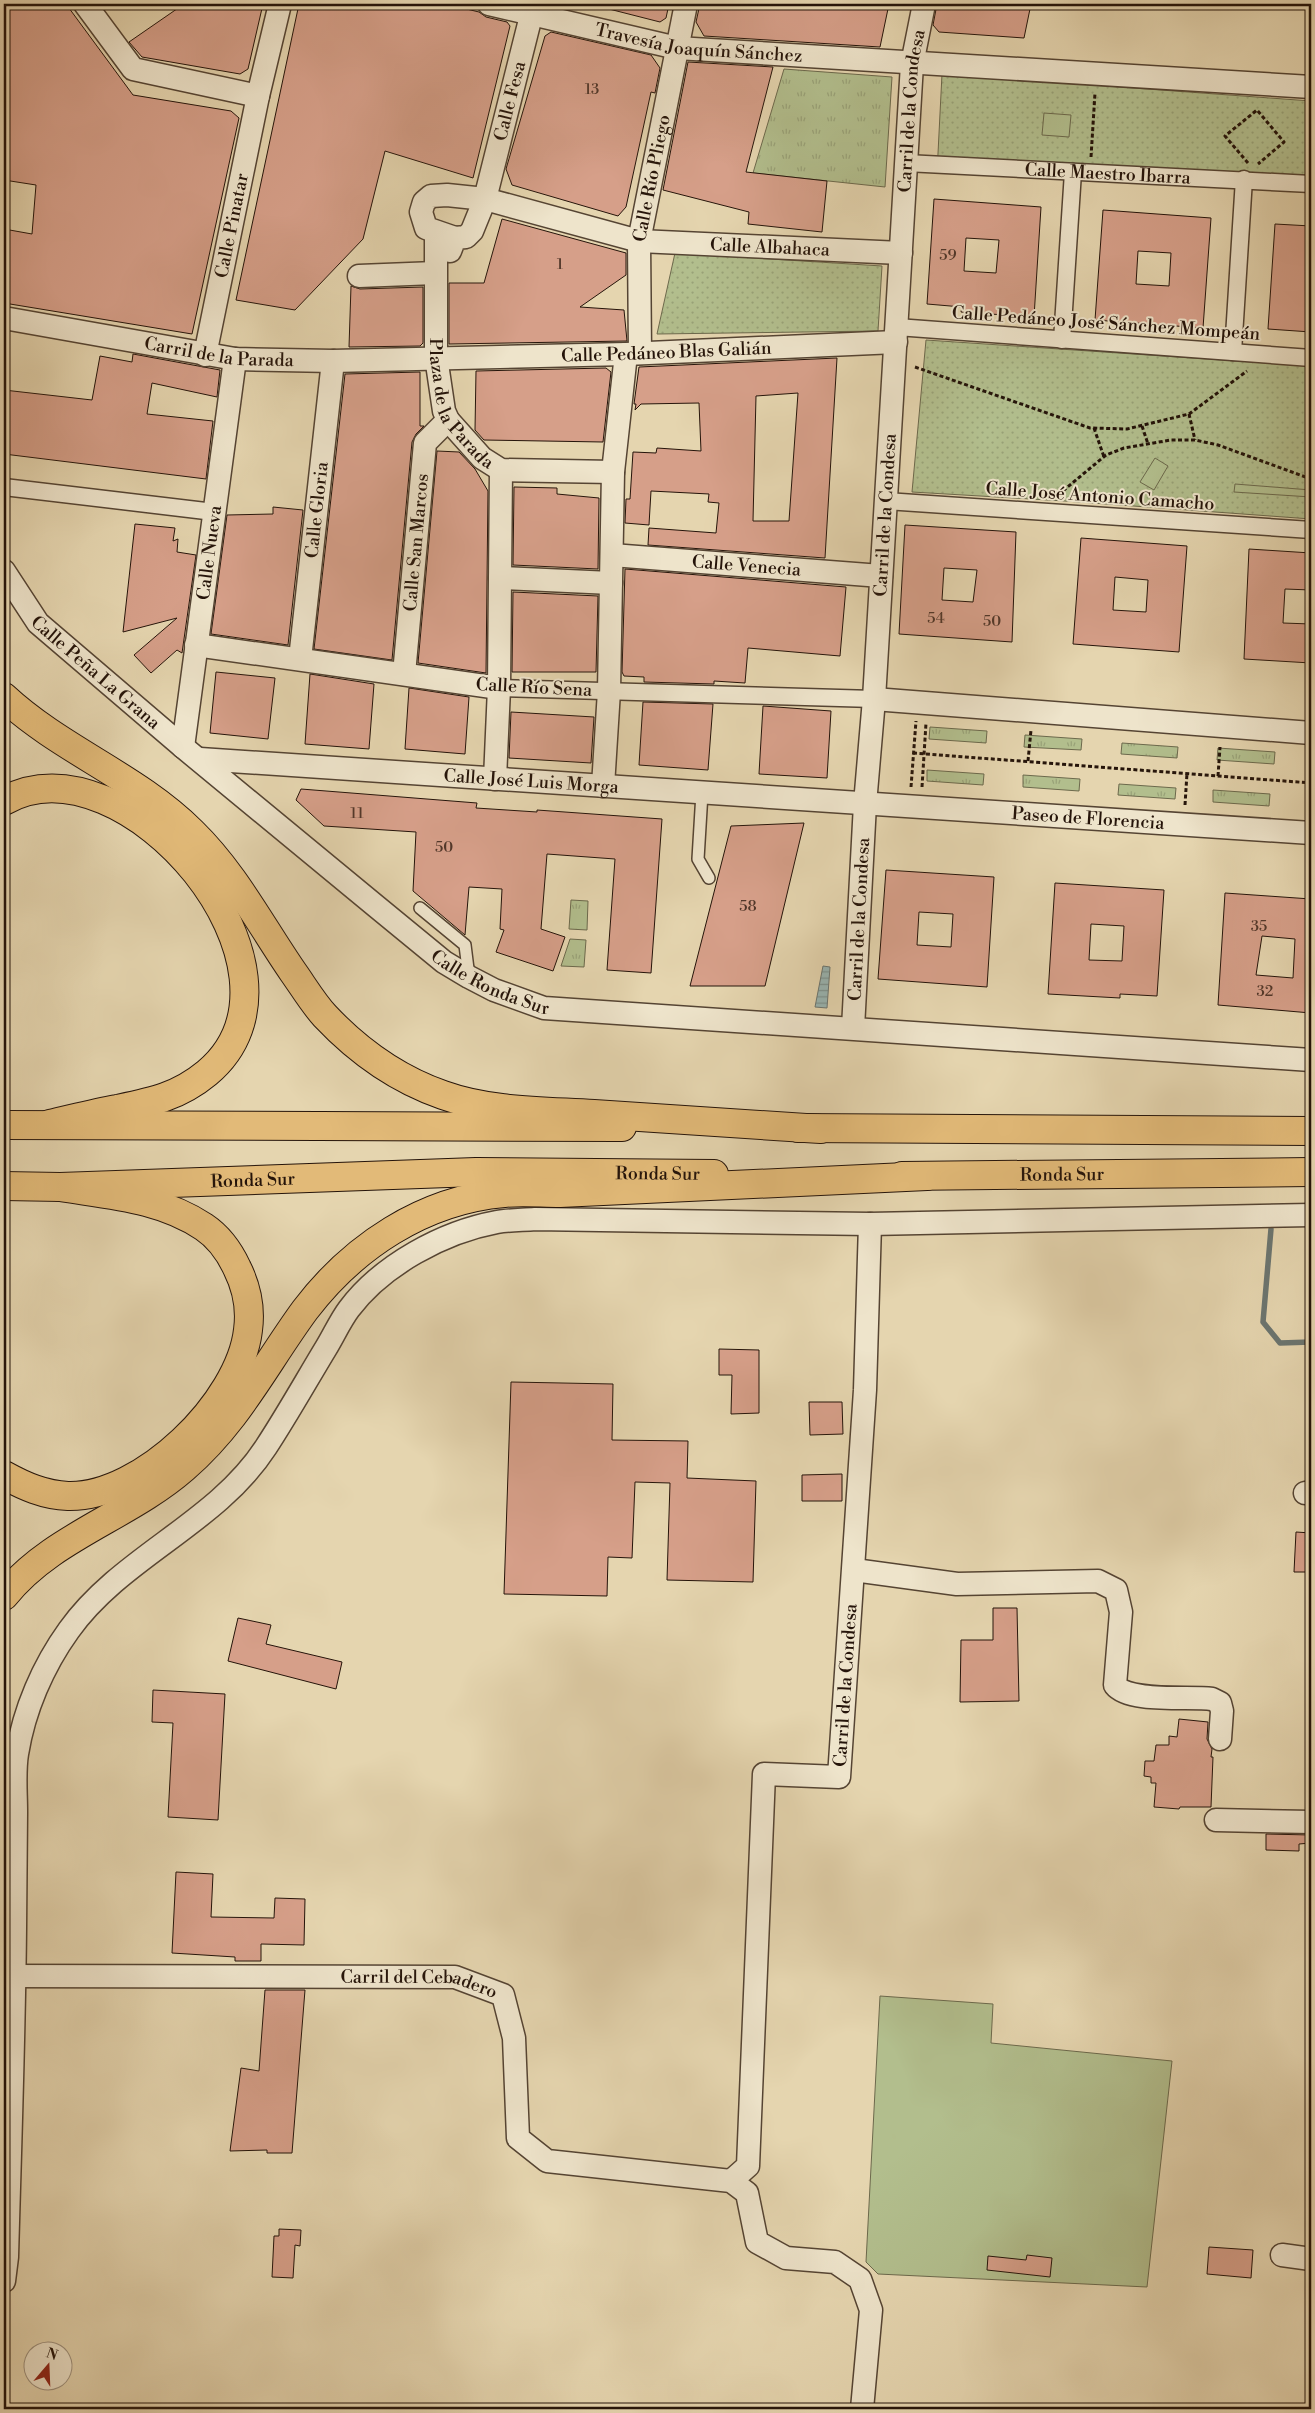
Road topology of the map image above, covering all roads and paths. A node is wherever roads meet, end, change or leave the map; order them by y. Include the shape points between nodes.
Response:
1 (85, 4) edge
2 (280, 4) edge
3 (489, 4) edge
4 (686, 4) edge
5 (924, 4) edge
6 (533, 9) edge
7 (677, 48) junction
8 (912, 64) junction
9 (1095, 85) dead end
10 (1311, 87) edge
11 (258, 96) junction
12 (1225, 136) joint
13 (906, 163) junction
14 (1082, 172) junction
15 (1244, 179) junction
16 (1311, 184) edge
17 (485, 199) junction
18 (446, 235) junction
19 (638, 241) junction
20 (901, 253) junction
21 (436, 273) junction
22 (359, 276) dead end
23 (4, 318) edge
24 (1062, 340) junction
25 (896, 343) junction
26 (1233, 352) junction
27 (633, 354) junction
28 (205, 355) junction
29 (1268, 355) junction
30 (436, 358) junction
31 (1311, 358) edge
32 (234, 359) junction
33 (333, 361) junction
34 (1189, 414) junction
35 (448, 420) junction
36 (1142, 426) junction
37 (1094, 428) junction
38 (1194, 440) junction
39 (1148, 444) junction
40 (1104, 457) junction
41 (501, 470) junction
42 (613, 472) junction
43 (1311, 479) edge
44 (4, 487) edge
45 (886, 501) junction
46 (214, 512) junction
47 (1038, 512) junction
48 (1311, 530) edge
49 (612, 555) junction
50 (4, 571) edge
51 (881, 576) junction
52 (500, 578) junction
53 (612, 583) junction
54 (196, 645) junction
55 (300, 659) junction
56 (404, 674) junction
57 (500, 688) junction
58 (610, 691) junction
59 (4, 697) edge
60 (874, 699) junction
61 (916, 715) dead end
62 (926, 722) dead end
63 (1031, 724) dead end
64 (1311, 733) edge
65 (1221, 742) dead end
66 (191, 753) junction
67 (913, 753) junction
68 (924, 754) junction
69 (1028, 762) junction
70 (1187, 773) junction
71 (1218, 776) junction
72 (495, 779) junction
73 (1311, 783) edge
74 (603, 786) junction
75 (702, 793) junction
76 (4, 801) edge
77 (916, 801) junction
78 (864, 804) junction
79 (1185, 806) dead end
80 (1311, 833) edge
81 (710, 878) dead end
82 (420, 908) dead end
83 (469, 977) junction
84 (853, 1028) junction
85 (1311, 1060) edge
86 (50, 1124) junction
87 (4, 1125) edge
88 (822, 1129) junction
89 (1311, 1131) edge
90 (1311, 1172) edge
91 (927, 1176) junction
92 (4, 1186) edge
93 (60, 1187) junction
94 (1311, 1216) edge
95 (870, 1224) junction
96 (4, 1475) edge
97 (854, 1570) junction
98 (4, 1596) edge
99 (1220, 1739) dead end
100 (1216, 1820) dead end
101 (1311, 1822) edge
102 (9, 1976) edge
103 (731, 2182) junction
104 (1282, 2255) dead end
105 (1311, 2259) edge
106 (4, 2281) edge
107 (862, 2409) edge

1 - 11 street via 133,69
2 - 11 street, Calle Pinatar
3 - 6 street, Travesía Joaquín Sánchez
4 - 7 street, Calle Río Pliego
5 - 8 street, Carril de la Condesa
6 - 7 street, Travesía Joaquín Sánchez
6 - 17 street, Calle Fesa
7 - 8 street, Travesía Joaquín Sánchez
7 - 19 street, Calle Río Pliego
8 - 10 street
8 - 13 street, Carril de la Condesa
9 - 14 path
11 - 28 street, Calle Pinatar
12 - 12 path via 1252,169 1284,142 1257,110
13 - 14 street, Calle Maestro Ibarra
13 - 20 street, Carril de la Condesa
14 - 15 street, Calle Maestro Ibarra
14 - 24 street
15 - 16 street, Calle Maestro Ibarra
15 - 26 street
17 - 18 street, Calle Fesa via 472,231 466,237
17 - 18 street, Calle Albahaca via 448,195 431,196 424,202 422,222 426,228
17 - 19 street, Calle Albahaca
18 - 21 street via 452,248
19 - 20 street, Calle Albahaca
19 - 27 street, Calle Río Pliego
20 - 25 street, Carril de la Condesa
21 - 22 street
21 - 30 street, Plaza de la Parada
23 - 28 street, Carril de la Parada
24 - 25 street, Calle Pedáneo José Sánchez Mompeán
24 - 26 street, Calle Pedáneo José Sánchez Mompeán
25 - 27 street, Calle Pedáneo Blas Galián
25 - 37 path
25 - 45 street, Carril de la Condesa
26 - 29 street, Calle Pedáneo José Sánchez Mompeán
27 - 30 street, Calle Pedáneo Blas Galián
27 - 42 street, Calle Río Pliego
28 - 32 street, Carril de la Parada
29 - 31 street, Calle Pedáneo José Sánchez Mompeán
29 - 34 path
30 - 33 street, Carril de la Parada
30 - 35 street, Plaza de la Parada
32 - 33 street, Carril de la Parada
32 - 46 street, Calle Nueva
33 - 55 street, Calle Gloria
34 - 36 path
34 - 38 path
35 - 41 street, Plaza de la Parada via 482,458
35 - 56 street, Calle San Marcos via 425,443
36 - 37 path
36 - 39 path
37 - 40 path
38 - 39 path
38 - 43 path via 1218,445
39 - 40 path via 1124,448
40 - 47 path
41 - 42 street, Plaza de la Parada
41 - 52 street
42 - 49 street, Calle Río Pliego
44 - 46 street
45 - 47 street, Calle José Antonio Camacho
45 - 51 street, Carril de la Condesa
46 - 54 street, Calle Nueva
47 - 48 street, Calle José Antonio Camacho
49 - 51 street, Calle Venecia
49 - 53 street, Calle Río Pliego
50 - 66 street, Calle Peña La Grana via 38,622
51 - 60 street, Carril de la Condesa
52 - 53 street
52 - 57 street
53 - 58 street, Calle Río Pliego
54 - 55 street, Calle Río Sena
54 - 66 street, Calle Nueva
55 - 56 street, Calle Río Sena
56 - 57 street, Calle Río Sena
57 - 58 street, Calle Río Sena
57 - 72 street
58 - 60 street, Calle Río Sena
58 - 74 street, Calle Río Pliego
59 - 88 main road via 41,729 161,805 190,829 230,873 323,1014 363,1051 416,1084 444,1096 508,1108
60 - 64 street
60 - 78 street, Carril de la Condesa
61 - 67 path
62 - 68 path
63 - 69 path
65 - 71 path
66 - 72 street, Calle José Luis Morga
66 - 83 street, Calle Ronda Sur via 444,962
67 - 68 path
67 - 77 path
68 - 69 path
68 - 77 path
69 - 70 path
70 - 71 path
70 - 79 path
71 - 73 path
72 - 74 street, Calle José Luis Morga
74 - 75 street, Calle José Luis Morga
75 - 78 street, Calle José Luis Morga
75 - 81 lane via 698,859
76 - 86 main road via 27,791 65,790 107,802 145,824 182,856 212,894 235,938 244,978 240,1022 223,1056 207,1073 189,1086 147,1104
77 - 78 street, Paseo de Florencia
77 - 80 street, Paseo de Florencia
78 - 84 street, Carril de la Condesa
82 - 83 lane via 464,945
83 - 84 street, Calle Ronda Sur via 544,1008
84 - 85 street, Calle Ronda Sur
86 - 87 main road
86 - 88 main road
88 - 89 main road
90 - 91 main road, Ronda Sur
91 - 93 main road, Ronda Sur via 476,1172
91 - 98 main road via 504,1193 444,1205 415,1217 351,1259 329,1282 305,1310 231,1421 205,1450 155,1489 49,1554
92 - 93 main road, Ronda Sur
93 - 96 main road via 162,1205 206,1228 222,1243 242,1279 248,1297 248,1331 232,1379 208,1413 169,1452 132,1477 110,1488 69,1496 45,1493
94 - 95 street
95 - 97 street, Carril de la Condesa via 865,1390
95 - 102 street via 535,1219 497,1222 466,1230 434,1244 400,1262 373,1283 349,1309 265,1449 246,1473 227,1494 182,1532 144,1556 93,1601 51,1657 25,1717 16,1757
97 - 99 street via 957,1584 1098,1581 1107,1584 1116,1590 1121,1612 1115,1685 1118,1690 1135,1696 1212,1699 1220,1703 1222,1711
97 - 103 street, Carril de la Condesa via 839,1777 764,1774 748,2166
100 - 101 street
102 - 103 street, Carril del Cebadero via 455,1977 503,1995 514,2038 518,2138 547,2161
102 - 106 street via 7,2257
103 - 107 street via 747,2193 757,2242 786,2258 835,2262 860,2279 871,2310
104 - 105 street

